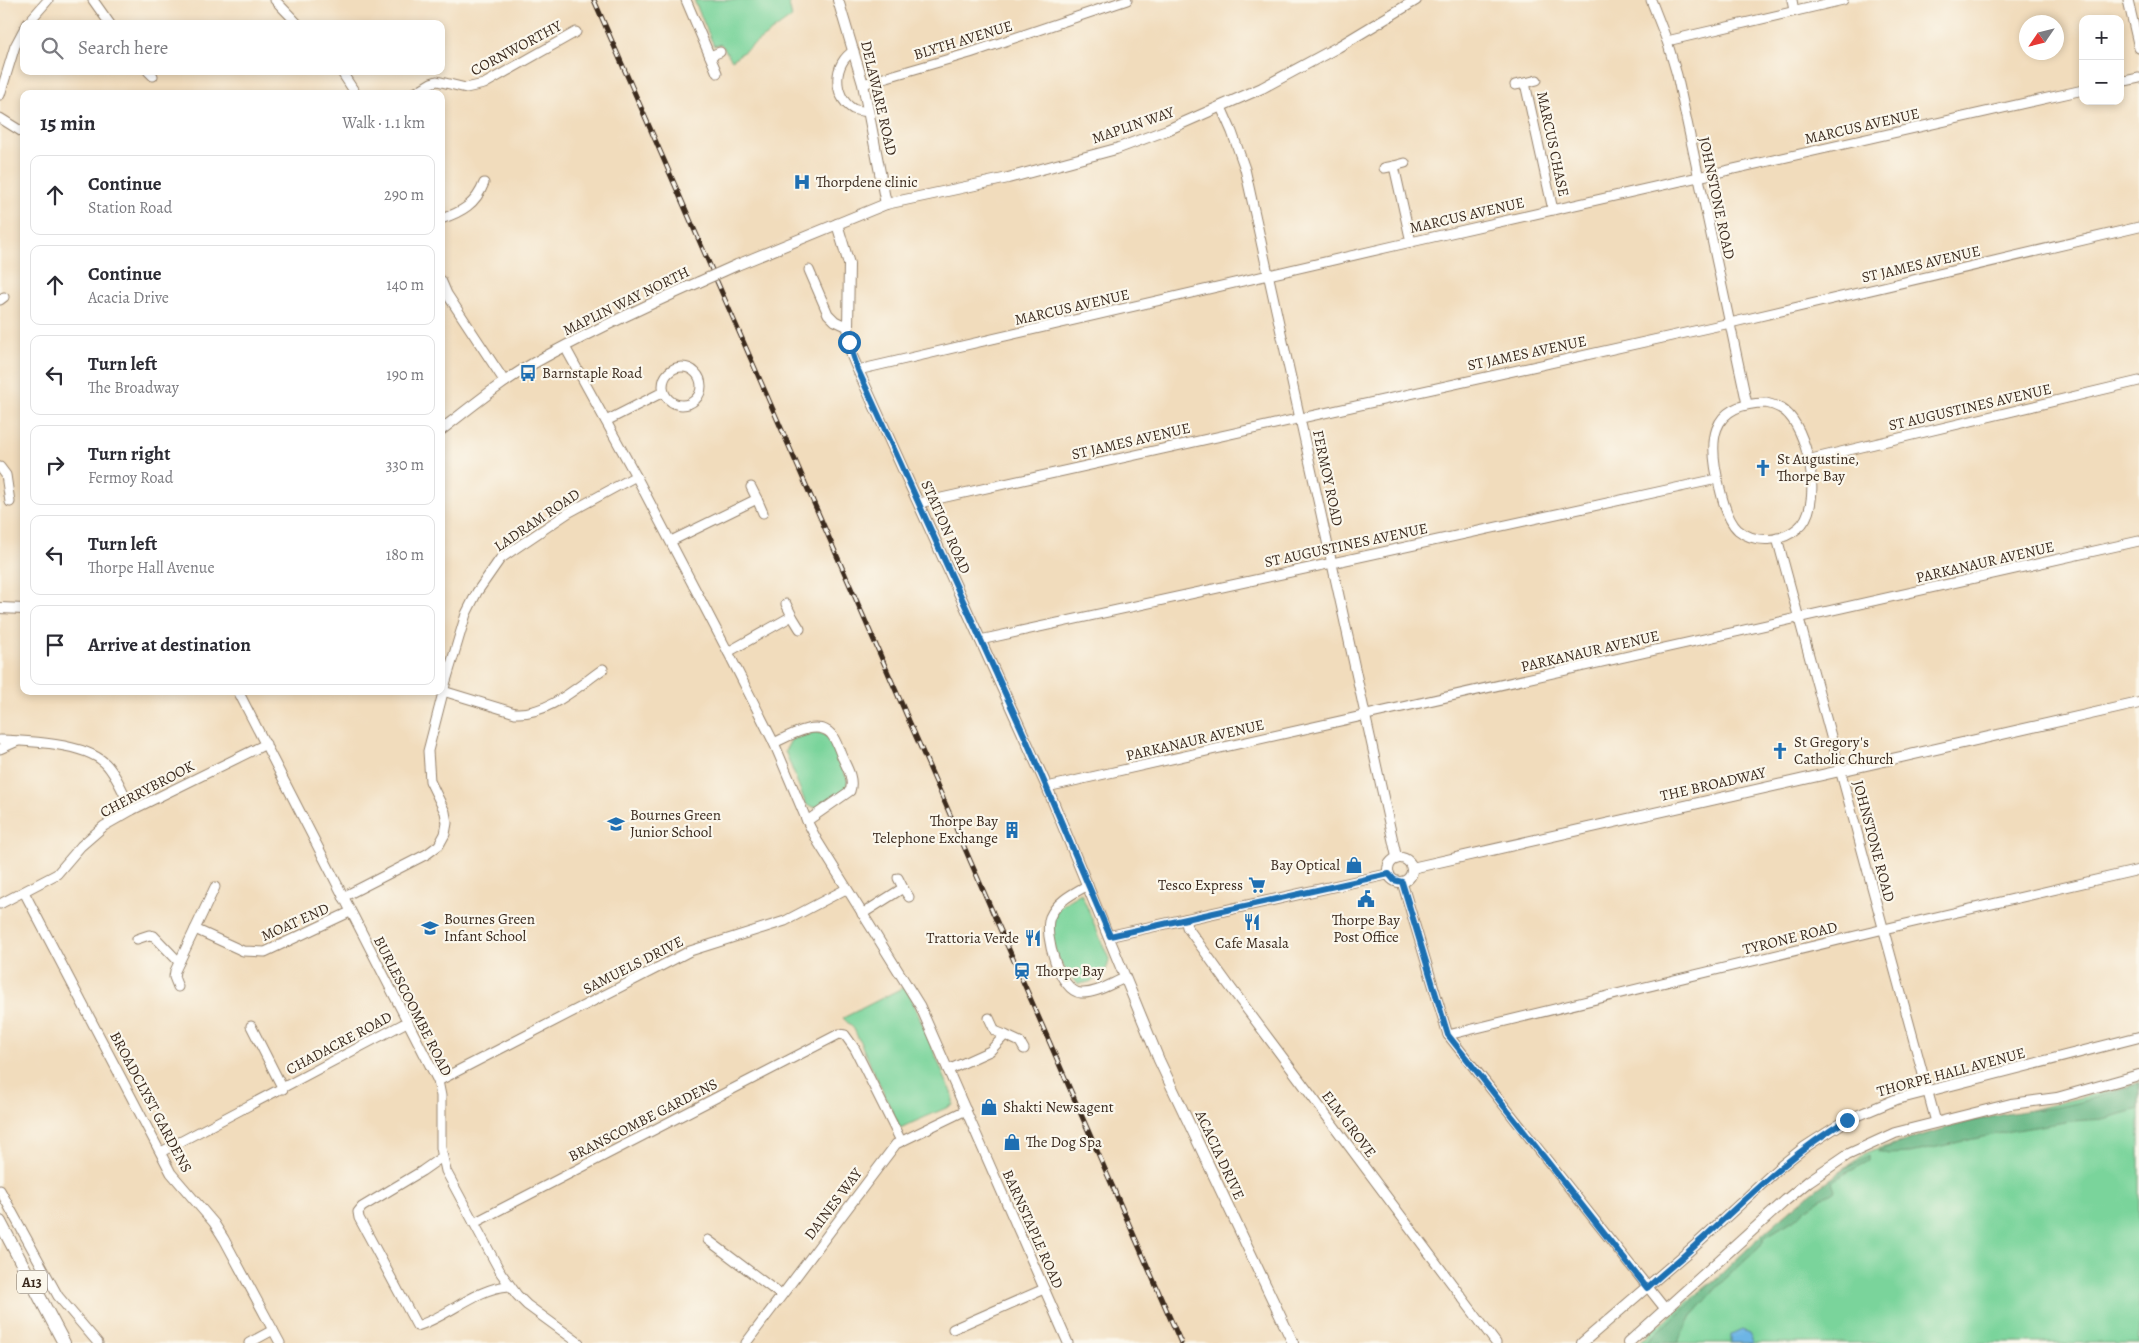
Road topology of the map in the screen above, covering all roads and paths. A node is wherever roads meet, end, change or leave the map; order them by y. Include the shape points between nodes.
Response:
1 (48, 0) edge
2 (93, 0) edge
3 (275, 0) edge
4 (686, 0) edge
5 (838, 0) edge
6 (1127, 0) edge
7 (1416, 0) edge
8 (1650, 0) edge
9 (1792, 0) edge
10 (1843, 0) edge
11 (2128, 0) edge
12 (1104, 4) edge
13 (1794, 11) junction
14 (30, 20) edge
15 (107, 20) edge
16 (294, 20) edge
17 (576, 32) dead end
18 (20, 37) edge
19 (1667, 41) junction
20 (2139, 48) edge
21 (854, 51) junction
22 (720, 52) dead end
23 (710, 56) junction
24 (717, 73) dead end
25 (344, 75) edge
26 (2139, 78) edge
27 (1537, 80) dead end
28 (2124, 81) edge
29 (1525, 83) junction
30 (863, 84) junction
31 (1515, 85) dead end
32 (353, 90) edge
33 (420, 90) edge
34 (2079, 91) edge
35 (0, 95) edge
36 (1221, 107) junction
37 (869, 112) junction
38 (0, 118) edge
39 (20, 130) edge
40 (1405, 163) dead end
41 (1698, 176) junction
42 (484, 183) dead end
43 (886, 204) junction
44 (1553, 210) junction
45 (445, 218) edge
46 (837, 224) junction
47 (2139, 227) edge
48 (1410, 242) junction
49 (808, 270) dead end
50 (1269, 275) junction
51 (445, 289) edge
52 (1730, 323) junction
53 (848, 327) junction
54 (565, 347) junction
55 (858, 370) junction
56 (2139, 381) edge
57 (505, 382) junction
58 (663, 392) junction
59 (1747, 404) junction
60 (1300, 417) junction
61 (606, 421) junction
62 (445, 427) edge
63 (1807, 460) junction
64 (0, 467) edge
65 (636, 476) junction
66 (1717, 479) junction
67 (751, 487) dead end
68 (757, 500) junction
69 (10, 502) dead end
70 (919, 503) junction
71 (764, 512) dead end
72 (1777, 538) junction
73 (670, 541) junction
74 (2139, 541) edge
75 (1332, 562) junction
76 (786, 604) dead end
77 (0, 608) edge
78 (20, 609) edge
79 (792, 616) junction
80 (1798, 619) junction
81 (800, 630) dead end
82 (980, 640) junction
83 (728, 652) junction
84 (603, 669) dead end
85 (445, 675) edge
86 (445, 693) edge
87 (240, 695) edge
88 (442, 695) edge
89 (2139, 703) edge
90 (1365, 716) junction
91 (1025, 737) joint
92 (0, 740) edge
93 (20, 740) junction
94 (774, 743) junction
95 (266, 744) junction
96 (0, 749) edge
97 (1840, 770) junction
98 (1047, 787) junction
99 (132, 810) junction
100 (807, 821) junction
101 (1397, 859) junction
102 (1412, 868) junction
103 (2139, 870) edge
104 (1389, 874) junction
105 (898, 878) dead end
106 (1402, 882) junction
107 (1088, 885) junction
108 (215, 887) dead end
109 (903, 888) junction
110 (846, 889) junction
111 (24, 892) junction
112 (342, 897) junction
113 (909, 897) dead end
114 (0, 904) edge
115 (350, 912) junction
116 (862, 914) junction
117 (1185, 919) junction
118 (195, 929) junction
119 (1884, 929) junction
120 (1110, 936) junction
121 (137, 939) dead end
122 (178, 962) junction
123 (1125, 978) junction
124 (178, 987) dead end
125 (989, 1018) dead end
126 (407, 1022) junction
127 (251, 1026) dead end
128 (1005, 1035) junction
129 (1448, 1035) junction
130 (2139, 1037) edge
131 (1024, 1049) dead end
132 (948, 1070) junction
133 (2139, 1075) edge
134 (438, 1081) junction
135 (283, 1088) junction
136 (1927, 1092) junction
137 (966, 1110) junction
138 (1936, 1122) junction
139 (901, 1141) junction
140 (161, 1152) junction
141 (442, 1157) junction
142 (0, 1190) edge
143 (0, 1222) edge
144 (474, 1222) junction
145 (708, 1240) dead end
146 (509, 1286) junction
147 (1647, 1288) junction
148 (1044, 1290) junction
149 (781, 1295) junction
150 (1666, 1310) junction
151 (953, 1329) dead end
152 (273, 1330) junction
153 (64, 1343) edge
154 (98, 1343) edge
155 (249, 1343) edge
156 (280, 1343) edge
157 (579, 1343) edge
158 (746, 1343) edge
159 (1068, 1343) edge
160 (1293, 1343) edge
161 (1496, 1343) edge
162 (1582, 1343) edge
163 (1628, 1343) edge

1 - 14 street
2 - 15 street
3 - 16 street
4 - 23 street
5 - 21 street, DELAWARE ROAD
6 - 12 street, BLYTH AVENUE
7 - 36 street, MAPLIN WAY via 1330,52
8 - 19 street, JOHNSTONE ROAD
9 - 13 street
10 - 13 street
11 - 20 street
12 - 30 street, BLYTH AVENUE via 970,53
13 - 19 street
17 - 33 street, CORNWORTHY via 484,84 466,88 437,82
18 - 35 street
19 - 41 street, JOHNSTONE ROAD
21 - 30 street, DELAWARE ROAD
21 - 37 street via 846,55 839,67 837,75 842,96 853,109
22 - 23 street
23 - 24 street
25 - 32 street
26 - 28 street
27 - 29 street, MARCUS CHASE
29 - 31 street, MARCUS CHASE
29 - 44 street, MARCUS CHASE
30 - 37 street, DELAWARE ROAD
34 - 41 street, MARCUS AVENUE
36 - 43 street, MAPLIN WAY via 1116,149 1008,178
36 - 50 street, FERMOY ROAD via 1245,169
37 - 43 street, DELAWARE ROAD
38 - 39 street
40 - 48 street via 1389,167
41 - 44 street, MARCUS AVENUE
41 - 52 street, JOHNSTONE ROAD
42 - 45 street via 471,204
43 - 46 street, MAPLIN WAY
44 - 48 street, MARCUS AVENUE
46 - 53 street, STATION ROAD via 850,264
46 - 54 street, MAPLIN WAY NORTH, bridge via 699,282
47 - 52 street, ST JAMES AVENUE
48 - 50 street, MARCUS AVENUE
49 - 53 street via 828,314
50 - 55 street, MARCUS AVENUE
50 - 60 street, FERMOY ROAD
51 - 57 street
52 - 59 street, JOHNSTONE ROAD
52 - 60 street, ST JAMES AVENUE
53 - 55 street, STATION ROAD via 852,356
54 - 57 street, MAPLIN WAY NORTH
54 - 61 street, BARNSTAPLE ROAD
55 - 70 street, STATION ROAD
56 - 63 street, ST AUGUSTINES AVENUE
57 - 62 street, MAPLIN WAY NORTH
58 - 58 street via 674,404 686,406 696,401 701,391 700,379 692,369 679,367 664,379
58 - 61 street
59 - 63 street via 1766,403 1785,410 1795,423
59 - 66 street via 1730,410 1714,431
60 - 70 street, ST JAMES AVENUE
60 - 75 street, FERMOY ROAD
61 - 65 street, BARNSTAPLE ROAD
63 - 72 street via 1812,500 1808,517 1794,531
64 - 69 street via 6,475
65 - 73 street, BARNSTAPLE ROAD
65 - 85 street, LADRAM ROAD via 568,513 500,560 466,614
66 - 72 street via 1728,514 1738,529 1758,539
66 - 75 street, ST AUGUSTINES AVENUE
67 - 68 street
68 - 71 street
68 - 73 street
70 - 82 street, STATION ROAD
72 - 80 street, JOHNSTONE ROAD
73 - 83 street, BARNSTAPLE ROAD
74 - 80 street, PARKANAUR AVENUE
75 - 82 street, ST AUGUSTINES AVENUE
75 - 90 street, FERMOY ROAD
76 - 79 street
77 - 78 street
79 - 81 street
79 - 83 street
80 - 90 street, PARKANAUR AVENUE
80 - 97 street, JOHNSTONE ROAD
82 - 91 street, STATION ROAD
83 - 94 street, BARNSTAPLE ROAD
84 - 86 street via 546,707 526,714
87 - 95 street, BURLESCOOMBE ROAD
88 - 112 street, LADRAM ROAD via 428,765 430,781 445,812 445,834 439,845 427,854
89 - 97 street, THE BROADWAY
90 - 98 street, PARKANAUR AVENUE
90 - 101 street, FERMOY ROAD
91 - 98 street, ACACIA DRIVE
92 - 93 street
93 - 96 street
93 - 99 street via 78,750 97,757 112,772
94 - 100 street, BARNSTAPLE ROAD
94 - 100 street via 813,728 823,729 832,736 847,767 852,783 850,791
95 - 99 street, CHERRYBROOK
95 - 112 street, BURLESCOOMBE ROAD
97 - 102 street, THE BROADWAY
97 - 119 street, JOHNSTONE ROAD
98 - 107 street, ACACIA DRIVE
99 - 111 street, CHERRYBROOK via 104,826 57,874
100 - 110 street, BARNSTAPLE ROAD
101 - 102 street via 1408,861
101 - 104 street via 1391,863
102 - 106 street via 1411,875
103 - 119 street, TYRONE ROAD
104 - 106 street
104 - 117 street
105 - 109 street
106 - 129 street
107 - 120 street, ACACIA DRIVE
107 - 123 street via 1068,896 1050,917 1048,941 1052,954 1073,991 1092,991
108 - 118 street
109 - 113 street
109 - 116 street
110 - 116 street, BARNSTAPLE ROAD
110 - 134 street, SAMUELS DRIVE via 785,922 690,951
111 - 114 street, CHERRYBROOK
111 - 140 street, BROADCLYST GARDENS
112 - 115 street, BURLESCOOMBE ROAD
115 - 118 street, MOAT END via 265,952 243,951
115 - 126 street, BURLESCOOMBE ROAD
116 - 132 street, BARNSTAPLE ROAD via 916,998
117 - 120 street
117 - 161 street, ELM GROVE via 1187,928 1228,984
118 - 122 street
119 - 129 street, TYRONE ROAD
119 - 136 street, JOHNSTONE ROAD
120 - 123 street, ACACIA DRIVE
121 - 122 street via 154,936
122 - 124 street via 174,977
123 - 160 street, ACACIA DRIVE via 1189,1126
125 - 128 street via 995,1031
126 - 134 street, BURLESCOOMBE ROAD
126 - 135 street, CHADACRE ROAD
127 - 135 street, CHADACRE ROAD
128 - 131 street via 1020,1042
128 - 132 street via 990,1051
129 - 147 street
130 - 136 street, THORPE HALL AVENUE
132 - 137 street, BARNSTAPLE ROAD
133 - 138 street via 2057,1098 2011,1104
134 - 141 street, BURLESCOOMBE ROAD
135 - 140 street, CHADACRE ROAD
136 - 138 street, JOHNSTONE ROAD
136 - 147 street, THORPE HALL AVENUE via 1868,1110 1806,1147
137 - 139 street, DAINES WAY
137 - 148 street, BARNSTAPLE ROAD
138 - 150 street via 1873,1142 1809,1181
139 - 144 street, BRANSCOMBE GARDENS via 850,1040 839,1034
139 - 149 street, DAINES WAY
140 - 152 street, BROADCLYST GARDENS via 171,1173 224,1238
141 - 144 street, BURLESCOOMBE ROAD
141 - 146 street via 362,1207 358,1212 359,1218 417,1326 493,1289
142 - 154 street via 58,1296
143 - 153 main road, A13
144 - 146 street, BURLESCOOMBE ROAD
145 - 149 street
146 - 157 street, BURLESCOOMBE ROAD via 527,1304
147 - 150 street
147 - 162 street, THORPE HALL AVENUE
148 - 151 street
148 - 159 street, BARNSTAPLE ROAD
149 - 158 street, DAINES WAY
150 - 163 street
152 - 155 street
152 - 156 street, BROADCLYST GARDENS

